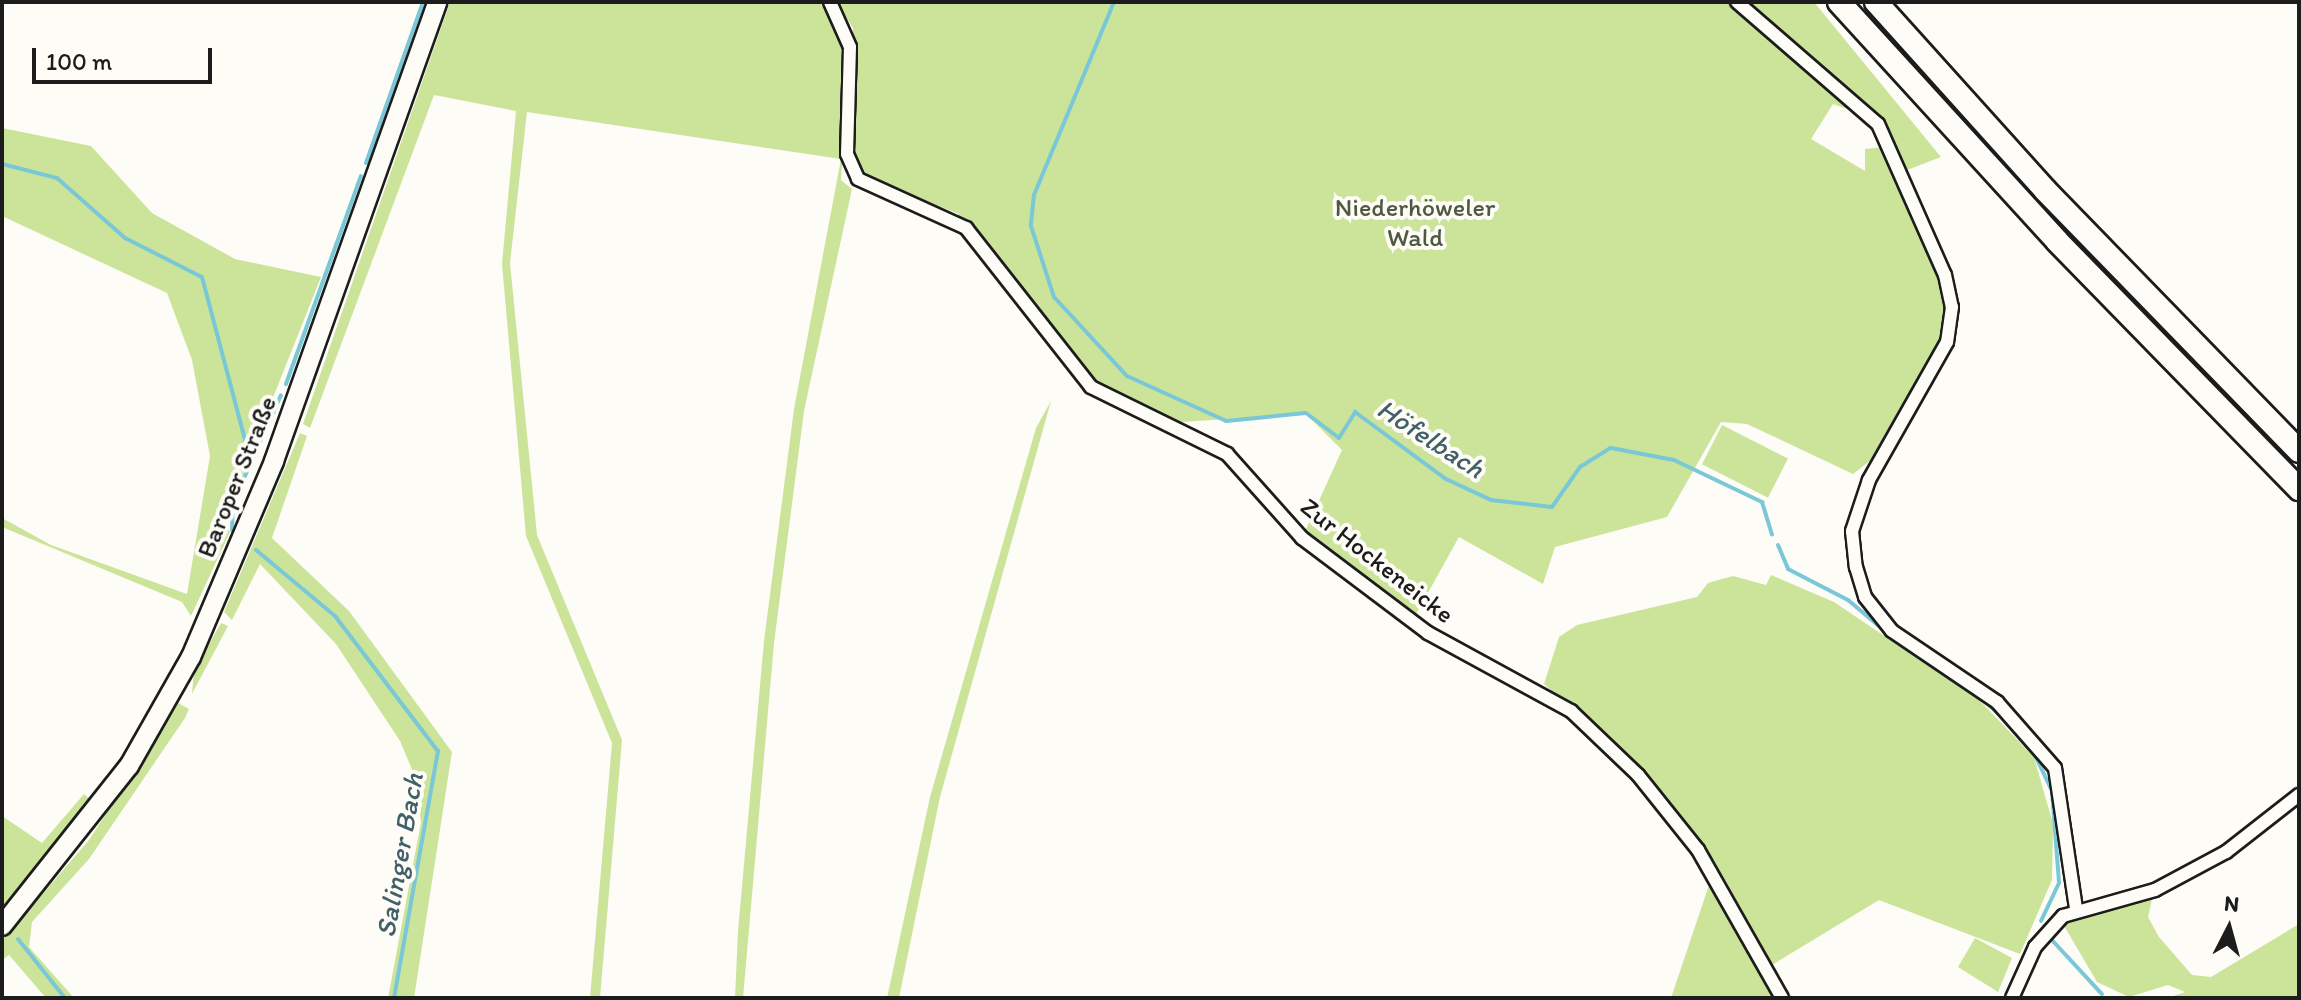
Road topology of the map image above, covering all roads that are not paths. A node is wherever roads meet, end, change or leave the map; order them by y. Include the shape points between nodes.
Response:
1 (437, 2) edge
2 (830, 2) edge
3 (1737, 2) edge
4 (1839, 2) edge
5 (1876, 2) edge
6 (2223, 414) junction
7 (2299, 451) edge
8 (2299, 489) edge
9 (2299, 507) edge
10 (2299, 795) edge
11 (2076, 909) junction
12 (2, 926) edge
13 (1782, 998) edge
14 (2012, 998) edge

1 - 12 main road, Baroper Straße via 274,461 191,657 121,778
2 - 13 street, Zur Hockeneicke via 850,47 847,154 858,179 966,228 1091,387 1227,454 1302,538 1428,633 1520,678 1581,720 1698,850
3 - 11 street via 1878,124 1945,275 1952,307 1947,342 1869,480 1852,531 1856,567 1865,597 1892,631 1997,702 2055,768
4 - 6 highway
5 - 7 highway via 2045,190
6 - 8 highway
6 - 9 highway
10 - 11 street via 2226,852 2155,890
11 - 14 street via 2035,947

